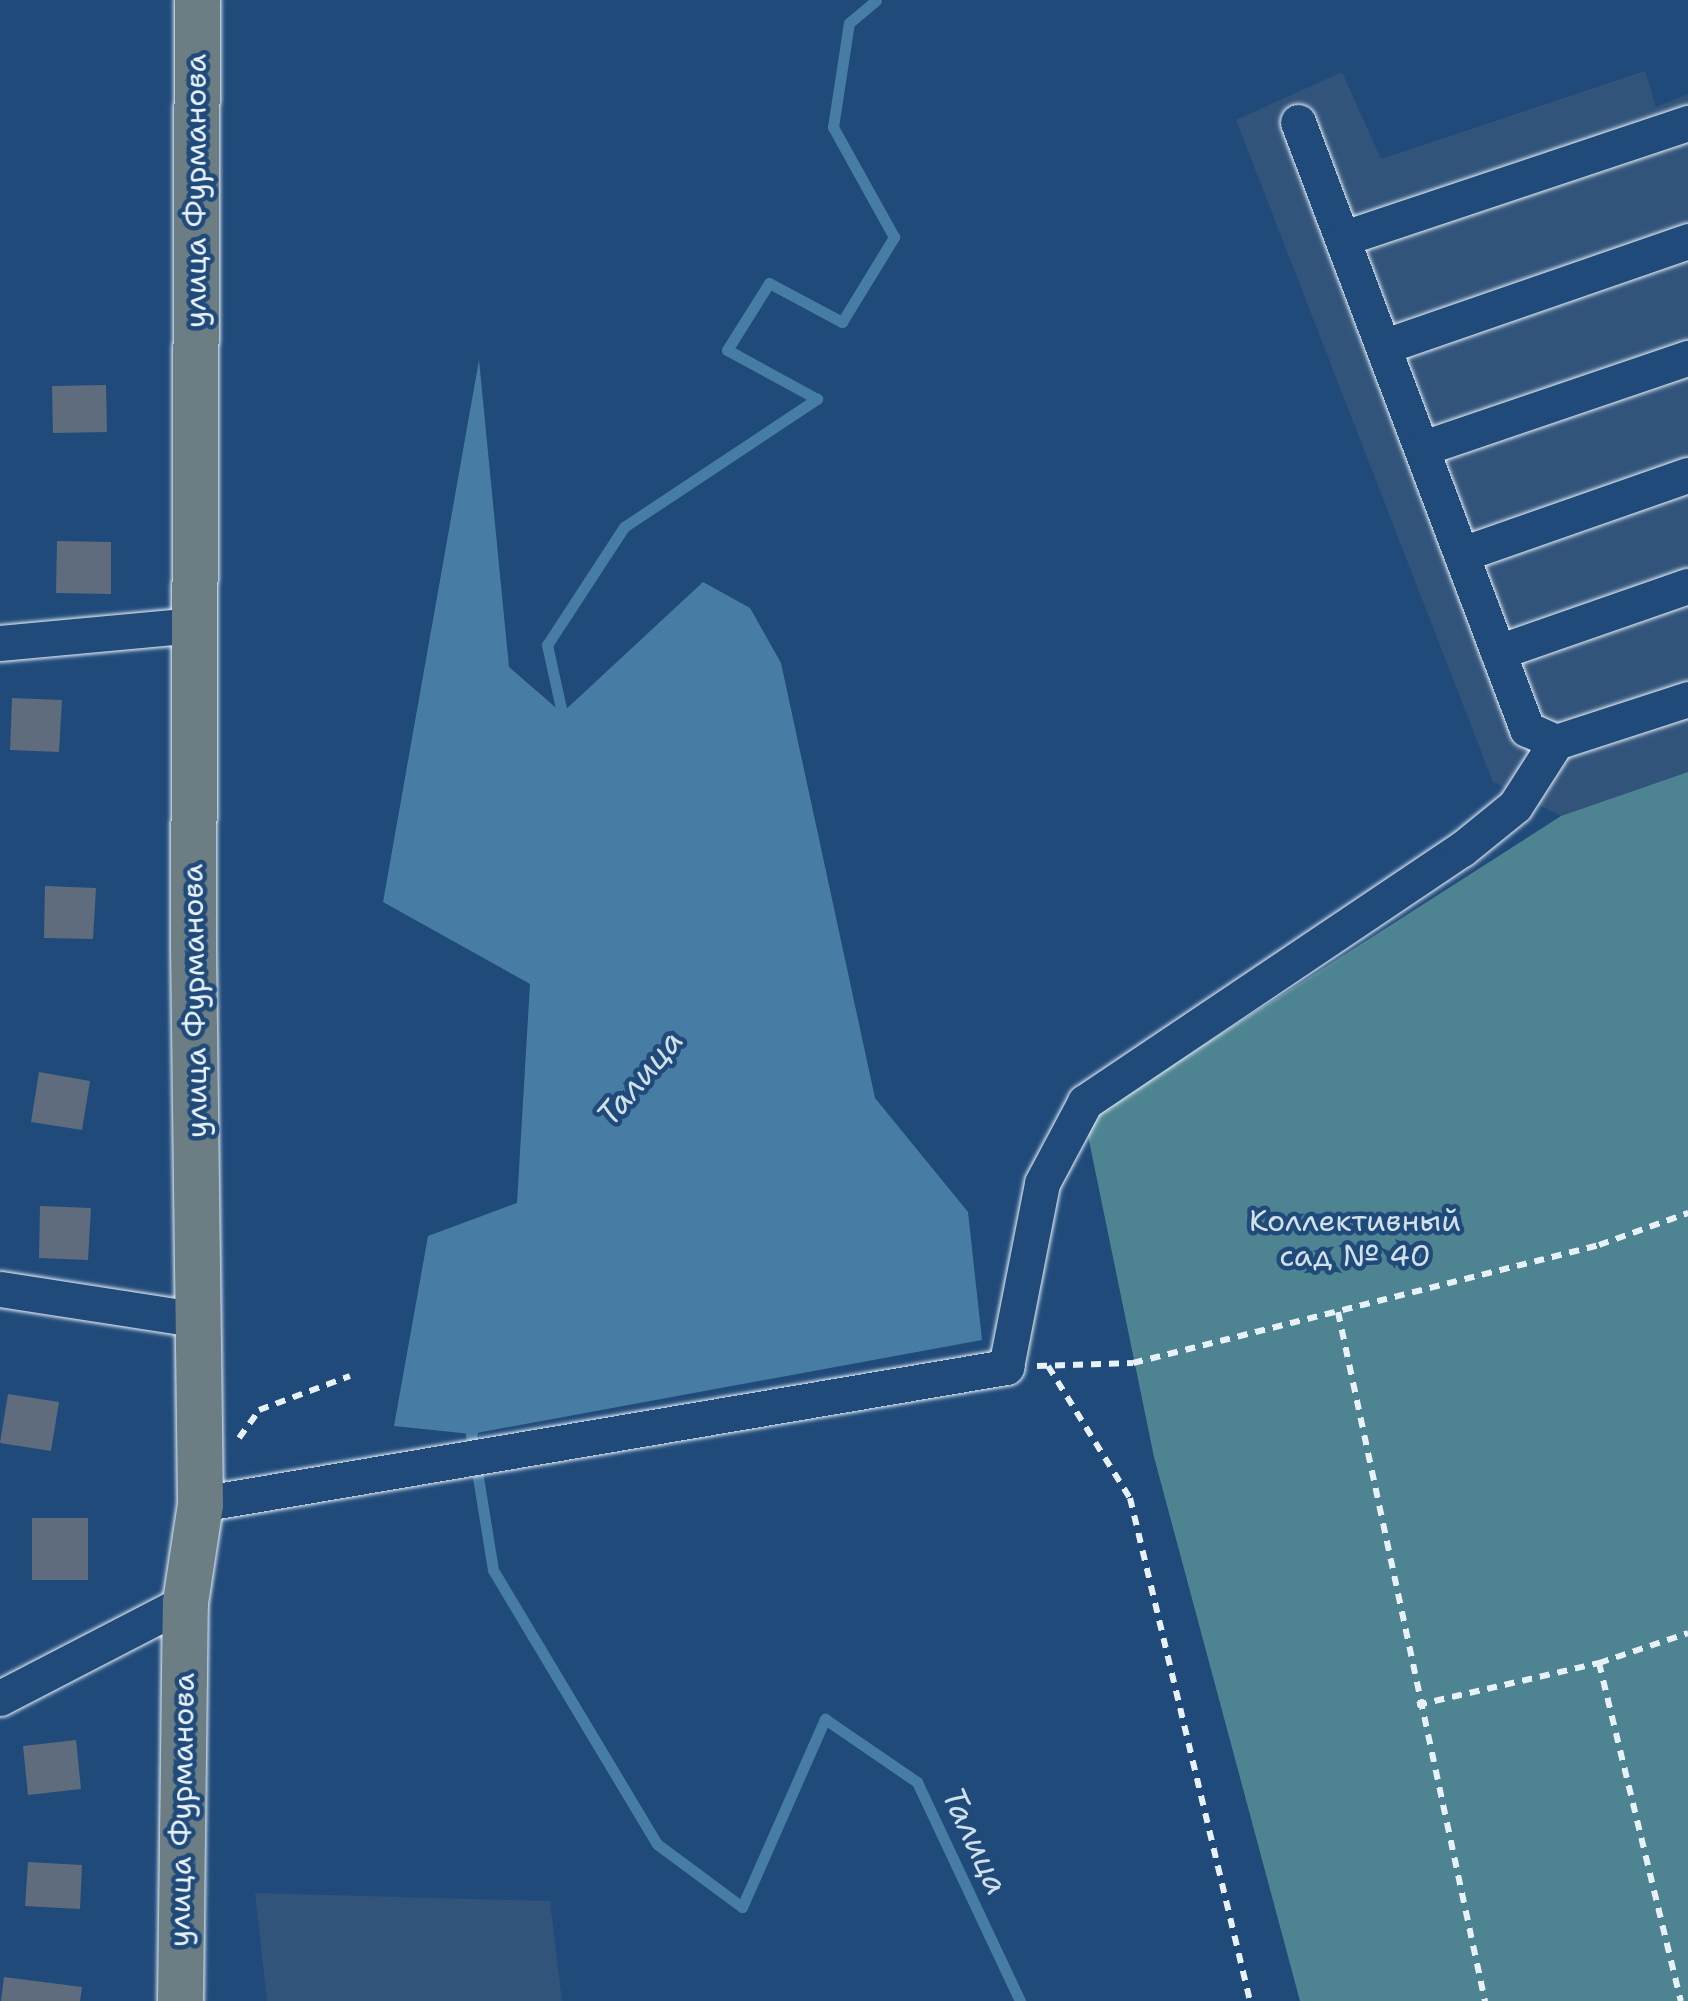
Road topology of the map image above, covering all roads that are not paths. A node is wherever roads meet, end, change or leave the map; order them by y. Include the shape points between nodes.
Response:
1 (197, 0) edge
2 (1298, 122) dead end
3 (1688, 123) edge
4 (1344, 238) junction
5 (1688, 241) edge
6 (1385, 346) junction
7 (1688, 358) edge
8 (1422, 448) junction
9 (1688, 475) edge
10 (1462, 554) junction
11 (1688, 586) edge
12 (193, 625) junction
13 (0, 643) edge
14 (1498, 652) junction
15 (1688, 699) edge
16 (1556, 742) junction
17 (0, 1290) edge
18 (200, 1320) junction
19 (200, 1504) junction
20 (185, 1602) junction
21 (0, 1698) edge
22 (180, 2001) edge

1 - 12 main road, улица Фурманова
2 - 4 street
3 - 4 street
4 - 6 street
5 - 6 street
6 - 8 street
7 - 8 street
8 - 10 street
9 - 10 street
10 - 14 street
11 - 14 street
12 - 13 street
12 - 18 main road, улица Фурманова
14 - 16 street via 1527,729
15 - 16 street
16 - 19 street via 1515,806 1462,849 1085,1102 1042,1184 1006,1368
17 - 18 street
18 - 19 main road, улица Фурманова
19 - 20 main road, улица Фурманова
20 - 21 street
20 - 22 main road, улица Фурманова

